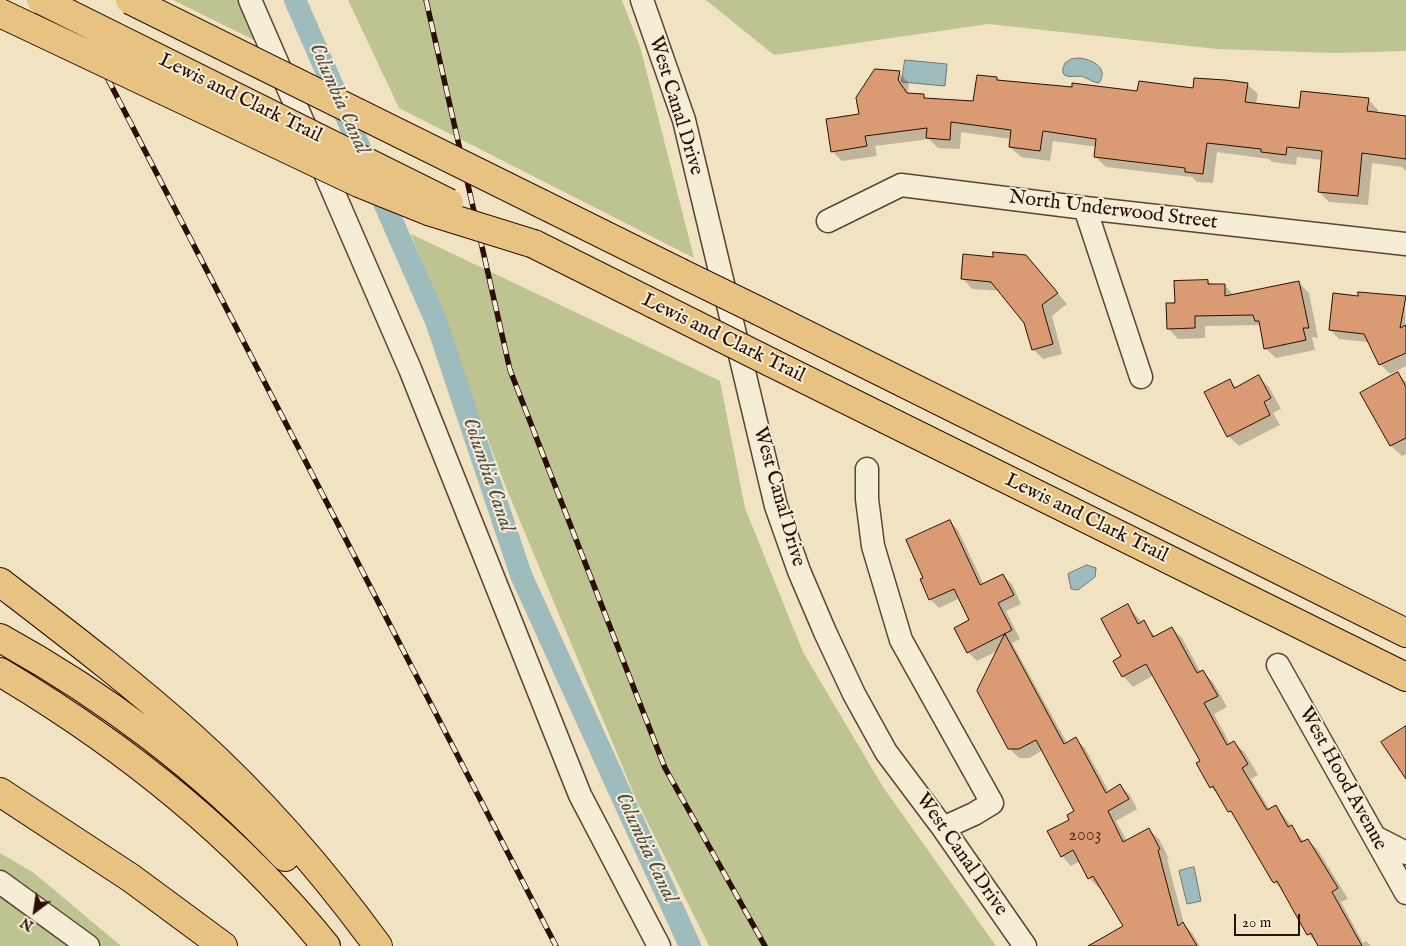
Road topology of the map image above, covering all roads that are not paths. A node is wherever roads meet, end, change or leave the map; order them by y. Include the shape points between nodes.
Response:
1 (41, 0) edge
2 (130, 0) edge
3 (250, 0) edge
4 (642, 0) edge
5 (0, 13) edge
6 (1085, 208) junction
7 (828, 221) dead end
8 (534, 244) junction
9 (1406, 244) edge
10 (1141, 377) dead end
11 (866, 469) dead end
12 (0, 582) edge
13 (1406, 632) edge
14 (0, 638) edge
15 (1278, 665) dead end
16 (0, 672) edge
17 (1406, 677) edge
18 (0, 792) edge
19 (943, 828) junction
20 (1375, 837) junction
21 (1406, 853) edge
22 (0, 882) edge
23 (1406, 893) edge
24 (88, 946) edge
25 (223, 946) edge
26 (326, 946) edge
27 (364, 946) edge
28 (378, 946) edge
29 (659, 946) edge
30 (1025, 946) edge

1 - 8 highway, Lewis and Clark Trail, bridge
2 - 13 highway, Lewis and Clark Trail, bridge
3 - 29 street via 410,369 580,794
4 - 19 street, West Canal Drive via 684,120 776,506 799,571 824,632 886,752
5 - 8 highway, bridge via 368,187 431,212
6 - 7 street, North Underwood Street via 901,185
6 - 9 street, North Underwood Street
6 - 10 street
8 - 17 highway, Lewis and Clark Trail, bridge
11 - 19 street via 873,546 901,640 992,803
12 - 28 highway via 107,664 193,738 301,849
14 - 27 highway via 80,686 177,758 280,851
15 - 20 street, West Hood Avenue
16 - 26 highway via 88,729 193,811 261,875
18 - 25 highway via 131,878
19 - 30 street, West Canal Drive
20 - 21 street
20 - 23 street, West Hood Avenue
22 - 24 street

